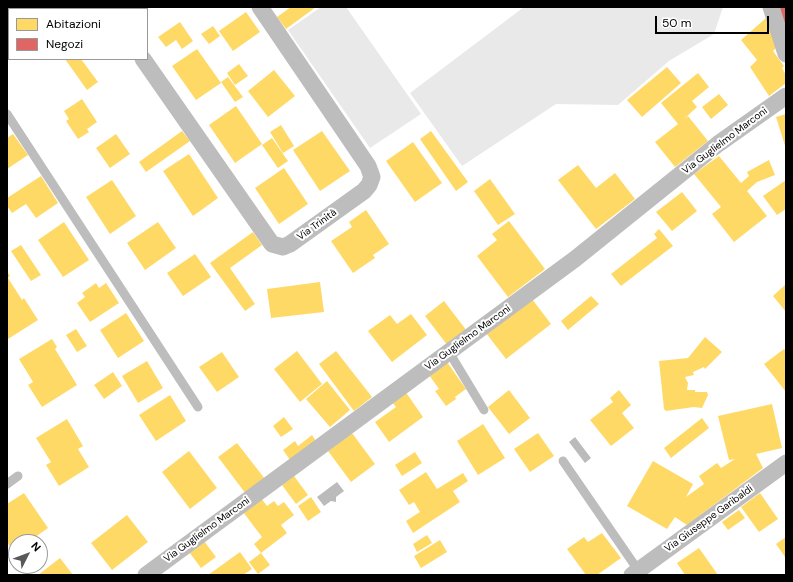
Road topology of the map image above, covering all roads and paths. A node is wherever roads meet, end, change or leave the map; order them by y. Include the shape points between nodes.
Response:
1 (260, 7) edge
2 (771, 7) edge
3 (786, 54) edge
4 (144, 60) edge
5 (786, 96) edge
6 (7, 114) edge
7 (449, 352) junction
8 (198, 407) dead end
9 (484, 410) dead end
10 (563, 461) dead end
11 (786, 463) edge
12 (18, 476) dead end
13 (7, 484) edge
14 (635, 572) edge
15 (146, 575) edge

1 - 4 street, Via Trinità via 368,166 372,177 364,191 283,248 272,244
2 - 3 street
5 - 7 street, Via Guglielmo Marconi via 718,144 575,259
6 - 8 lane
7 - 9 lane
7 - 15 street, Via Guglielmo Marconi
10 - 14 lane
11 - 14 street, Via Giuseppe Garibaldi
12 - 13 lane

